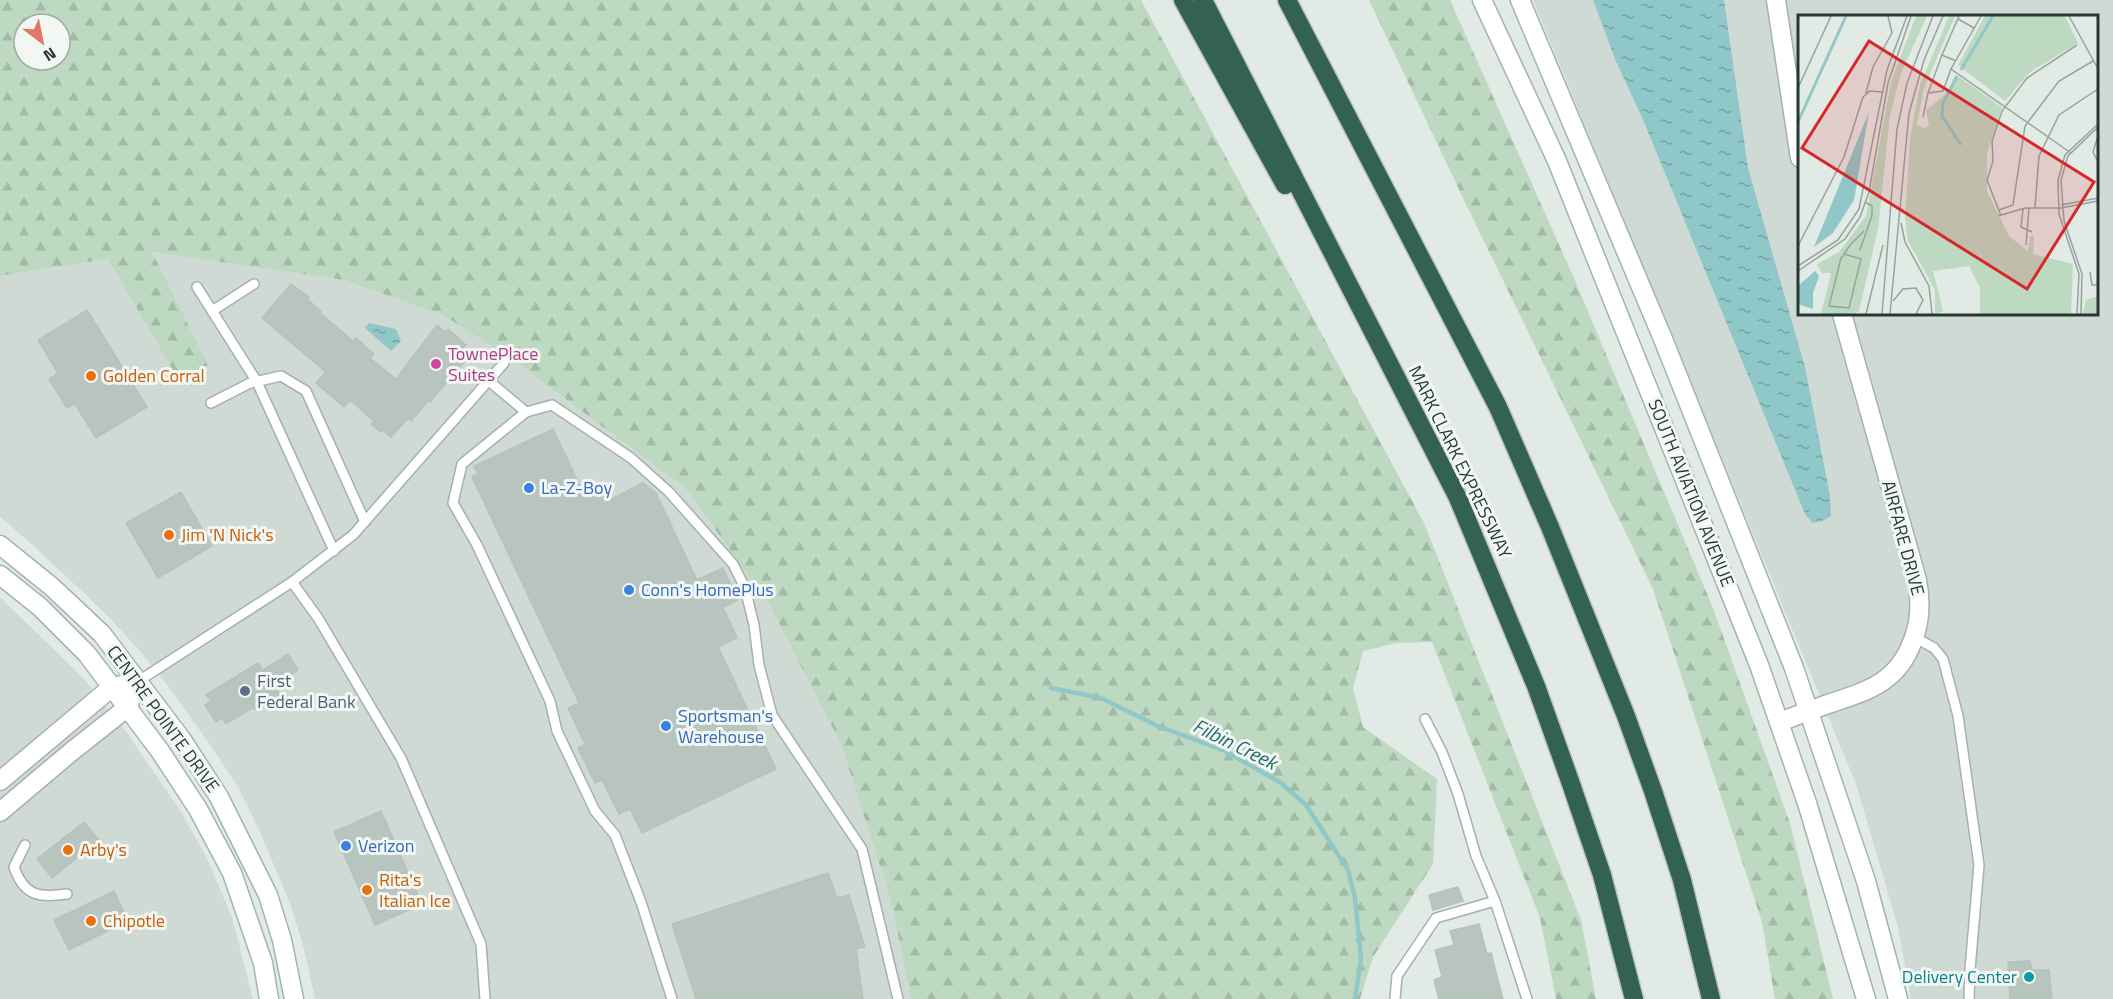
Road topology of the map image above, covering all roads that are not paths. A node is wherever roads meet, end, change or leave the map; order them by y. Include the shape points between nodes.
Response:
1 (1183, 0) edge
2 (1203, 0) edge
3 (1287, 0) edge
4 (1295, 0) edge
5 (1482, 0) edge
6 (1520, 0) edge
7 (1776, 0) edge
8 (1798, 145) edge
9 (1368, 156) junction
10 (254, 284) dead end
11 (197, 287) dead end
12 (212, 311) junction
13 (1842, 315) edge
14 (504, 363) dead end
15 (257, 381) junction
16 (489, 381) junction
17 (211, 403) dead end
18 (526, 412) junction
19 (1428, 438) junction
20 (365, 522) junction
21 (0, 544) edge
22 (334, 550) junction
23 (0, 575) edge
24 (292, 582) junction
25 (1914, 637) junction
26 (137, 682) junction
27 (112, 687) junction
28 (128, 707) junction
29 (1809, 710) junction
30 (1425, 719) dead end
31 (1779, 723) junction
32 (0, 781) edge
33 (0, 812) edge
34 (26, 845) dead end
35 (67, 894) dead end
36 (1495, 901) junction
37 (269, 999) edge
38 (294, 999) edge
39 (485, 999) edge
40 (672, 999) edge
41 (898, 999) edge
42 (1395, 999) edge
43 (1527, 999) edge
44 (1634, 999) edge
45 (1711, 999) edge
46 (1866, 999) edge
47 (1898, 999) edge
48 (1970, 999) edge

1 - 19 highway
2 - 19 highway, MARK CLARK EXPRESSWAY
3 - 9 highway
4 - 9 highway
5 - 31 street, SOUTH AVIATION AVENUE via 1557,161
6 - 29 street, SOUTH AVIATION AVENUE via 1663,339
7 - 8 street
9 - 45 highway via 1498,407 1593,632 1682,880
10 - 12 lane
11 - 12 lane
12 - 15 lane
13 - 25 street, AIRFARE DRIVE via 1919,591 1920,611
14 - 16 lane
15 - 17 lane
15 - 20 lane via 281,376 306,391
15 - 22 lane
16 - 18 lane
16 - 20 lane
18 - 40 lane via 462,464 453,502 550,701 557,731 587,795 615,836
18 - 41 lane via 552,405 631,458 669,492 733,564 745,588 772,715 862,849
19 - 44 highway, MARK CLARK EXPRESSWAY via 1458,498 1536,686 1602,875
20 - 22 lane
21 - 26 street, CENTRE POINTE DRIVE via 102,634
22 - 24 lane
23 - 27 street, CENTRE POINTE DRIVE via 48,615 87,654
24 - 26 lane
24 - 39 lane via 318,618 401,758 481,944
25 - 29 street, AIRFARE DRIVE via 1901,664 1882,682
25 - 48 lane via 1943,658 1958,716 1979,866
26 - 27 street
26 - 28 street
26 - 38 street, CENTRE POINTE DRIVE via 182,740 251,858 282,940
27 - 28 street, CENTRE POINTE DRIVE
27 - 32 street
28 - 33 street
28 - 37 street, CENTRE POINTE DRIVE via 198,809 232,873 263,963
29 - 31 street, AIRFARE DRIVE
29 - 47 street, SOUTH AVIATION AVENUE via 1866,881
30 - 36 lane via 1450,773
31 - 46 street, SOUTH AVIATION AVENUE via 1811,814
34 - 35 lane via 14,867 25,886 46,897
36 - 42 lane via 1436,918 1397,976
36 - 43 lane

